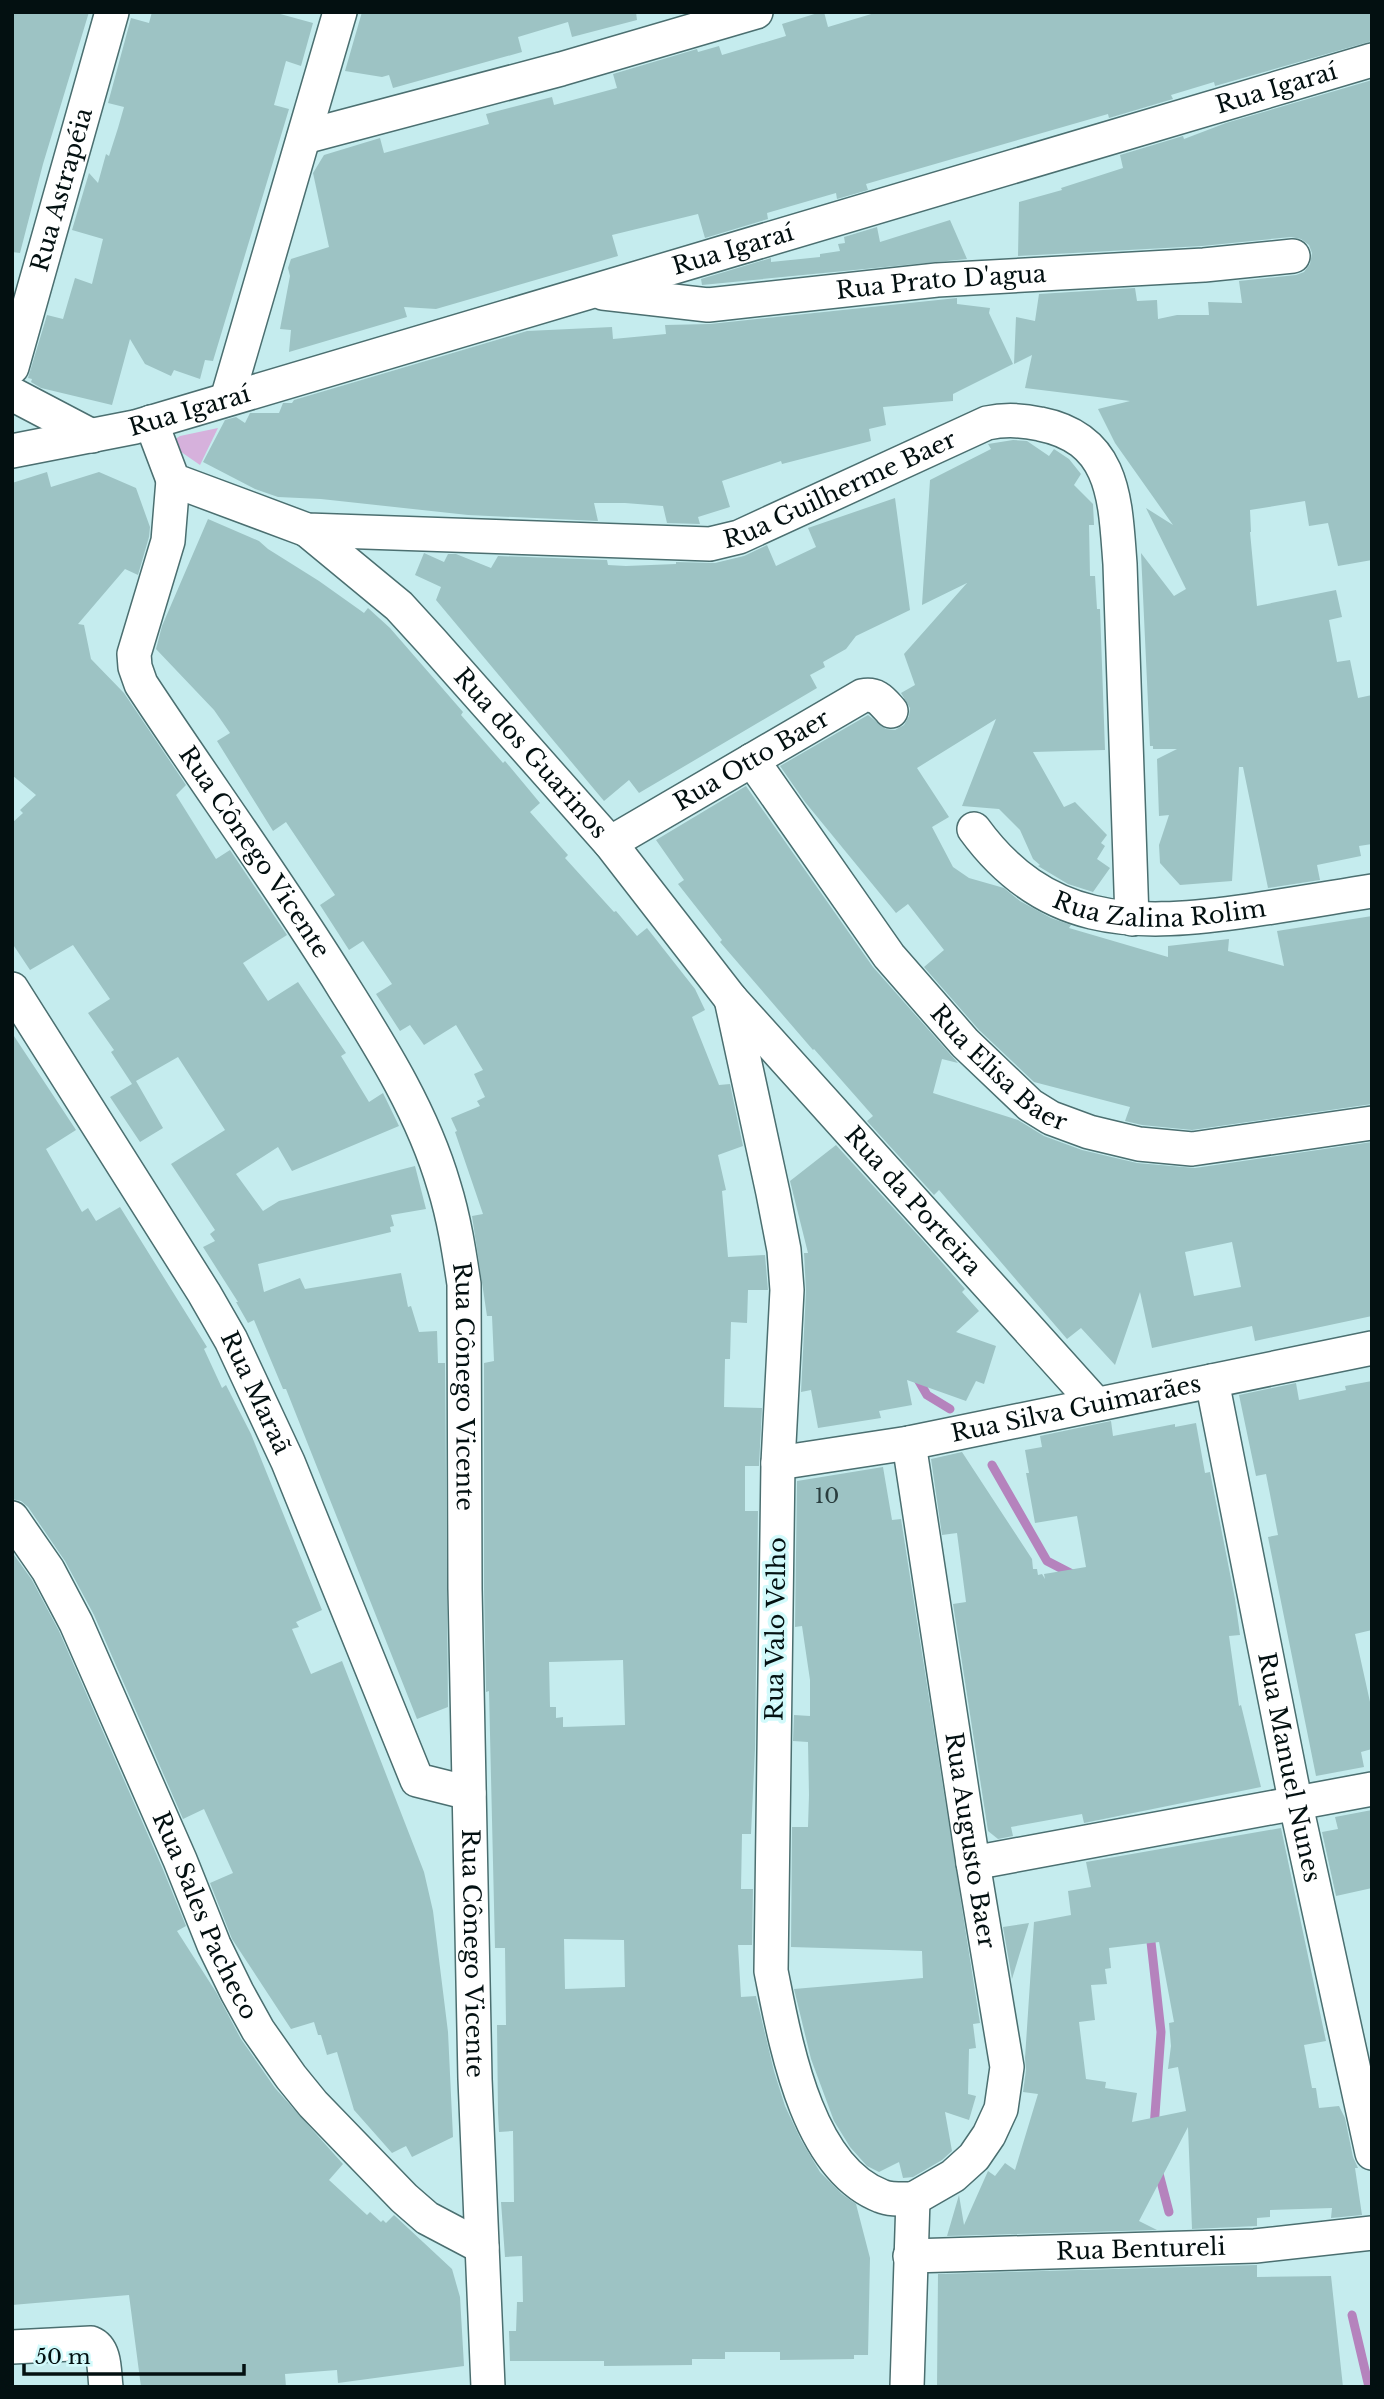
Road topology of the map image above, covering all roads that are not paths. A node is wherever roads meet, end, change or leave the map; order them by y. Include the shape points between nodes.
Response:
1 (112, 12) edge
2 (340, 12) edge
3 (755, 12) edge
4 (1372, 60) edge
5 (304, 137) junction
6 (1293, 256) dead end
7 (590, 292) junction
8 (12, 367) edge
9 (12, 394) edge
10 (227, 399) junction
11 (151, 422) junction
12 (92, 436) junction
13 (12, 451) edge
14 (173, 480) junction
15 (307, 530) junction
16 (891, 712) dead end
17 (752, 760) junction
18 (974, 829) dead end
19 (610, 843) junction
20 (1372, 891) edge
21 (1132, 919) junction
22 (12, 989) edge
23 (731, 999) junction
24 (1372, 1123) edge
25 (1372, 1348) edge
26 (1212, 1381) junction
27 (1096, 1404) junction
28 (909, 1443) junction
29 (778, 1463) junction
30 (12, 1518) edge
31 (1372, 1789) edge
32 (469, 1793) junction
33 (1296, 1805) junction
34 (973, 1863) junction
35 (1372, 2153) edge
36 (913, 2199) junction
37 (1372, 2233) edge
38 (482, 2247) junction
39 (911, 2256) junction
40 (12, 2347) edge
41 (106, 2387) edge
42 (488, 2387) edge
43 (907, 2387) edge

1 - 8 street, Rua Astrapéia
2 - 5 street
3 - 5 street
4 - 7 street, Rua Igaraí
5 - 10 street
6 - 7 street, Rua Prato D'agua via 937,280 708,305
7 - 10 street, Rua Igaraí
9 - 12 street
10 - 11 street, Rua Igaraí
11 - 12 street, Rua Igaraí
11 - 14 street
12 - 13 street, Rua Igaraí
14 - 15 street, Rua Guilherme Baer
14 - 32 street, Rua Cônego Vicente via 168,541 134,654 141,684 312,937 392,1065 443,1184 457,1236 464,1284
15 - 19 street, Rua dos Guarinos via 400,606
15 - 21 street, Rua Guilherme Baer via 710,544 739,537 987,423 1017,420 1077,436 1103,468 1116,512
16 - 17 street, Rua Otto Baer via 879,698 862,696
17 - 19 street, Rua Otto Baer
17 - 24 street, Rua Elisa Baer via 889,956 965,1043 1030,1105 1051,1118 1139,1144 1192,1149
18 - 21 street, Rua Zalina Rolim via 1005,867 1052,897 1083,911
19 - 23 street, Rua dos Guarinos
20 - 21 street, Rua Zalina Rolim via 1187,919
22 - 32 street, Rua Maraã via 231,1340 288,1462 417,1780
23 - 27 street, Rua da Porteira
23 - 29 street, Rua Valo Velho via 784,1250 787,1290
25 - 26 street, Rua Silva Guimarães
26 - 27 street, Rua Silva Guimarães
26 - 33 street, Rua Manuel Nunes
27 - 28 street, Rua Silva Guimarães
28 - 29 street, Rua Silva Guimarães
28 - 34 street, Rua Augusto Baer
29 - 36 street, Rua Valo Velho via 771,1970 803,2099 832,2158 870,2191
30 - 38 street, Rua Sales Pacheco via 48,1570 76,1623 214,1945 258,2030 313,2104 404,2198 427,2218
31 - 33 street
32 - 38 street, Rua Cônego Vicente
33 - 34 street
33 - 35 street, Rua Manuel Nunes
34 - 36 street, Rua Augusto Baer via 1007,2067 1001,2109 974,2157 953,2176
36 - 39 street
37 - 39 street, Rua Bentureli via 1255,2246
38 - 42 street, Rua Cônego Vicente
39 - 43 street
40 - 41 street via 97,2345

